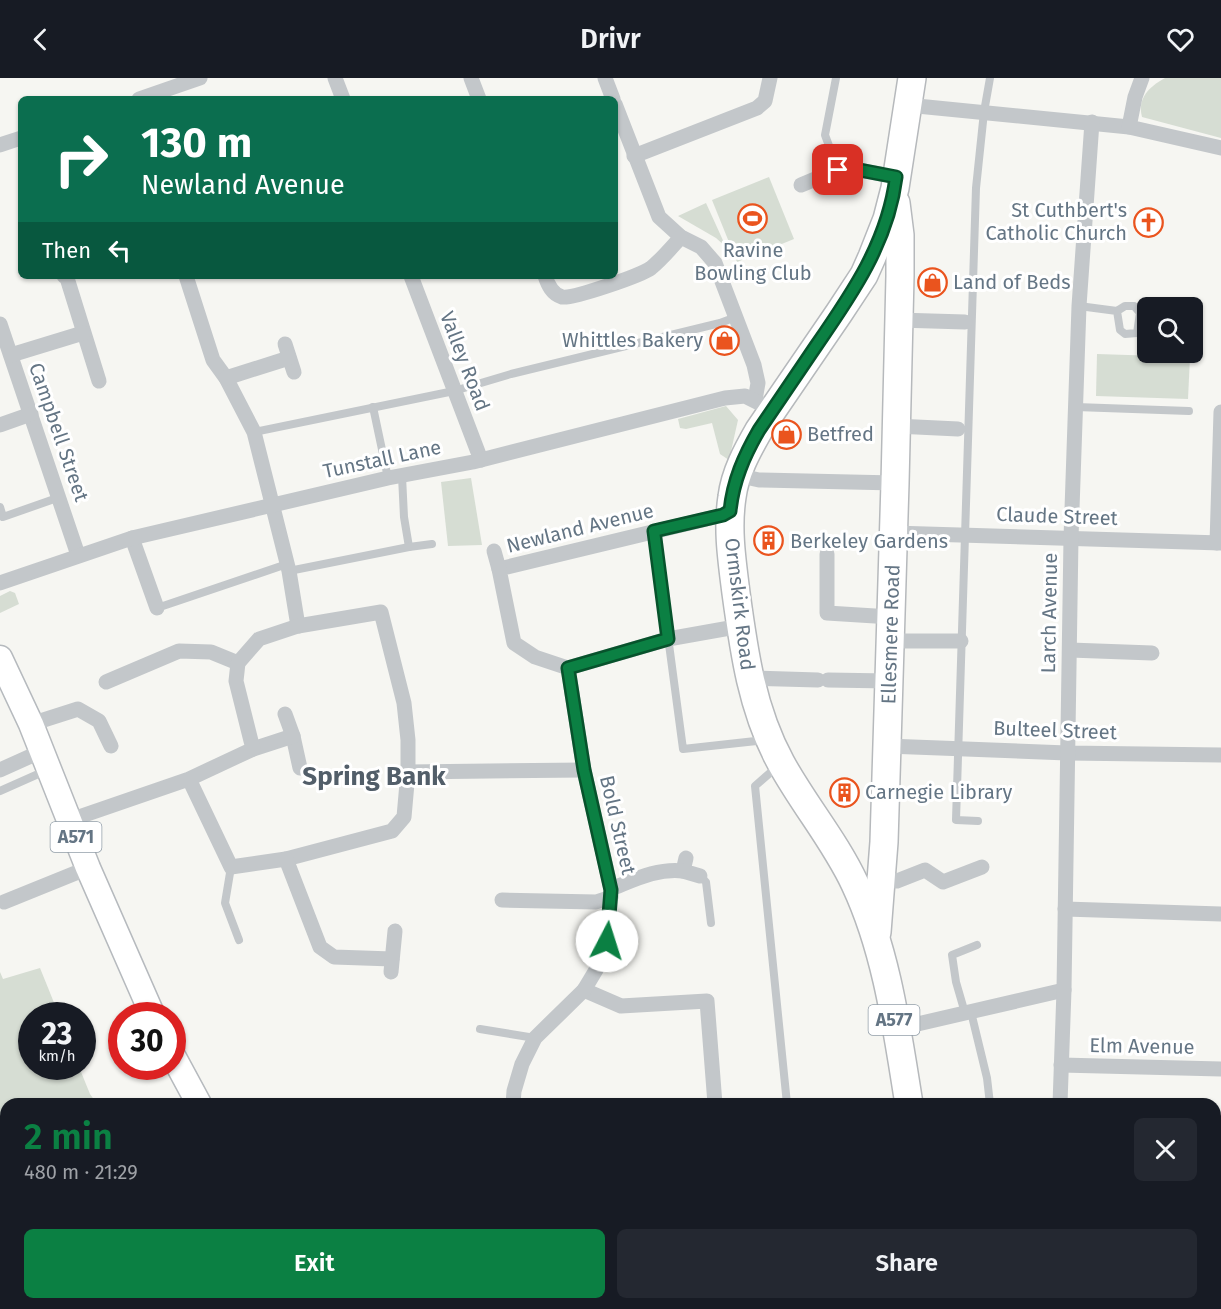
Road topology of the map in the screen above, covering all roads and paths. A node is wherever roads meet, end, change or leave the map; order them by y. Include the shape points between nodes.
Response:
1 (200, 78) edge
2 (335, 78) edge
3 (471, 78) edge
4 (605, 78) edge
5 (770, 78) edge
6 (836, 78) edge
7 (912, 78) edge
8 (990, 78) edge
9 (1143, 78) edge
10 (148, 96) edge
11 (342, 96) edge
12 (478, 96) edge
13 (612, 96) edge
14 (907, 105) junction
15 (618, 112) edge
16 (984, 112) junction
17 (1092, 122) junction
18 (1129, 126) junction
19 (18, 139) edge
20 (0, 145) edge
21 (1221, 148) edge
22 (634, 156) junction
23 (838, 170) junction
24 (895, 183) junction
25 (801, 185) dead end
26 (681, 237) junction
27 (864, 275) junction
28 (900, 276) junction
29 (68, 279) edge
30 (187, 279) edge
31 (412, 279) edge
32 (546, 279) edge
33 (1079, 306) junction
34 (1117, 310) dead end
35 (736, 317) junction
36 (898, 320) junction
37 (965, 322) dead end
38 (0, 324) edge
39 (83, 333) junction
40 (11, 355) junction
41 (290, 358) dead end
42 (226, 378) junction
43 (99, 381) dead end
44 (454, 391) junction
45 (764, 405) junction
46 (373, 407) junction
47 (1076, 407) junction
48 (1190, 411) dead end
49 (1221, 412) edge
50 (31, 414) junction
51 (0, 425) edge
52 (896, 426) junction
53 (958, 429) dead end
54 (254, 432) junction
55 (481, 460) junction
56 (739, 470) junction
57 (395, 477) junction
58 (895, 483) junction
59 (60, 497) junction
60 (273, 504) junction
61 (0, 507) edge
62 (730, 511) junction
63 (654, 531) junction
64 (892, 532) junction
65 (964, 535) junction
66 (132, 538) junction
67 (1071, 538) junction
68 (1219, 543) edge
69 (432, 544) dead end
70 (409, 547) junction
71 (494, 551) dead end
72 (827, 554) dead end
73 (78, 555) junction
74 (288, 567) junction
75 (499, 569) junction
76 (0, 583) edge
77 (157, 608) joint
78 (298, 626) junction
79 (741, 626) junction
80 (890, 629) junction
81 (668, 639) junction
82 (961, 641) junction
83 (1070, 650) junction
84 (1152, 653) dead end
85 (0, 658) edge
86 (238, 663) junction
87 (568, 668) junction
88 (749, 678) junction
89 (889, 681) junction
90 (106, 682) dead end
91 (285, 714) dead end
92 (32, 723) junction
93 (293, 736) junction
94 (111, 746) dead end
95 (887, 746) junction
96 (958, 748) junction
97 (253, 749) junction
98 (775, 751) junction
99 (1067, 753) junction
100 (1221, 755) edge
101 (46, 760) junction
102 (300, 768) dead end
103 (0, 770) edge
104 (584, 770) junction
105 (408, 772) junction
106 (189, 779) junction
107 (0, 791) edge
108 (69, 820) junction
109 (978, 820) dead end
110 (884, 842) junction
111 (838, 852) junction
112 (286, 859) junction
113 (231, 867) junction
114 (982, 867) dead end
115 (88, 868) junction
116 (700, 876) joint
117 (882, 879) junction
118 (855, 884) junction
119 (611, 893) junction
120 (502, 900) dead end
121 (4, 902) dead end
122 (1065, 909) junction
123 (1221, 914) edge
124 (711, 923) dead end
125 (395, 931) dead end
126 (876, 936) junction
127 (239, 940) dead end
128 (977, 945) dead end
129 (584, 990) junction
130 (1064, 990) junction
131 (147, 1002) edge
132 (968, 1012) junction
133 (480, 1029) dead end
134 (896, 1029) junction
135 (535, 1038) junction
136 (1061, 1065) junction
137 (1221, 1069) edge
138 (186, 1080) edge
139 (196, 1098) edge
140 (513, 1098) edge
141 (714, 1098) edge
142 (786, 1098) edge
143 (908, 1098) edge
144 (989, 1098) edge
145 (1060, 1098) edge

1 - 10 street
2 - 11 street
3 - 12 street
4 - 13 street
5 - 22 street via 765,101 758,108
6 - 23 lane via 825,135
7 - 14 highway, Ormskirk Road / A577
8 - 16 lane
9 - 18 street via 1134,97
14 - 16 street
14 - 24 highway, Ormskirk Road / A577
15 - 22 street
16 - 17 street
16 - 65 lane via 975,217
17 - 18 street
17 - 33 street, Larch Avenue
18 - 21 street
19 - 20 street
22 - 26 street via 659,217
23 - 24 street via 844,167
23 - 25 street
24 - 27 highway, Ormskirk Road / A577 via 879,241
24 - 28 highway, Ellesmere Road / A577
26 - 32 street via 643,273 579,294 559,296
26 - 35 street via 702,247 715,263
27 - 28 highway via 885,267
27 - 45 highway, Ormskirk Road / A577
28 - 36 highway, Ellesmere Road / A577
29 - 39 street
30 - 42 street via 213,360
31 - 44 street, Valley Road
33 - 34 lane
33 - 47 street, Larch Avenue
35 - 44 lane
35 - 45 street
36 - 37 street
36 - 52 highway, Ellesmere Road / A577
38 - 40 street, Campbell Street
39 - 40 street
39 - 43 street
40 - 50 street, Campbell Street
41 - 42 street
42 - 54 street
44 - 46 lane
44 - 55 street, Valley Road
45 - 55 street, Tunstall Lane via 745,396 725,398
45 - 56 highway, Ormskirk Road / A577
46 - 54 lane
46 - 57 lane
47 - 48 lane
47 - 67 street, Larch Avenue
49 - 68 street
50 - 51 street
50 - 59 street, Campbell Street
52 - 53 street
52 - 58 highway, Ellesmere Road / A577
54 - 60 street
55 - 57 street, Tunstall Lane
56 - 58 street via 759,480
56 - 62 highway, Ormskirk Road / A577
57 - 60 street, Tunstall Lane
57 - 70 lane
58 - 64 highway, Ellesmere Road / A577
59 - 61 lane via 3,516
59 - 73 street, Campbell Street
60 - 66 street, Tunstall Lane
60 - 74 street
62 - 63 street, Newland Avenue
62 - 79 highway, Ormskirk Road / A577
63 - 75 street, Newland Avenue
63 - 81 lane
64 - 65 street, Claude Street
64 - 80 highway, Ellesmere Road / A577
65 - 67 street, Claude Street
65 - 82 lane
66 - 73 street, Tunstall Lane
66 - 77 street
67 - 68 street, Claude Street
67 - 83 street, Larch Avenue
69 - 70 lane
70 - 74 lane
71 - 75 street
72 - 80 street via 827,613
73 - 76 street, Tunstall Lane
74 - 77 lane
74 - 78 street
75 - 87 street, Newland Avenue via 514,643 535,657
78 - 86 street via 260,639
78 - 105 street via 381,612 404,703
79 - 81 street
79 - 88 highway, Ormskirk Road / A577
80 - 82 street
80 - 89 highway, Ellesmere Road / A577
81 - 87 street
81 - 98 lane via 683,749
82 - 96 lane
83 - 84 street
83 - 99 street, Larch Avenue
85 - 92 main road, A571
86 - 90 street via 211,652 179,651
86 - 97 street via 236,681
87 - 104 street, Bold Street
88 - 89 street
88 - 98 highway, Ormskirk Road / A577
89 - 95 highway, Ellesmere Road / A577
91 - 93 street
92 - 94 street via 78,709 99,721
92 - 101 main road, A571
93 - 97 street
93 - 102 street
95 - 96 street, Bulteel Street
95 - 110 highway, Ellesmere Road / A577
96 - 99 street, Bulteel Street
96 - 109 lane via 956,819
97 - 106 street
98 - 111 highway, Ormskirk Road / A577
98 - 142 lane via 755,786
99 - 100 street, Bulteel Street
99 - 122 street, Larch Avenue
101 - 103 street
101 - 107 lane
101 - 108 main road, A571
104 - 105 street
104 - 119 street, Bold Street
105 - 112 street via 404,817 392,831
106 - 108 street
106 - 113 street
108 - 115 main road, A571
110 - 111 highway via 863,857
110 - 117 highway, Ellesmere Road / A577
111 - 118 highway, Ormskirk Road / A577
112 - 113 street
112 - 125 street via 320,947 334,957 392,966
113 - 127 lane via 225,903
114 - 117 street via 943,882 925,870 897,881
115 - 121 street
115 - 131 main road, A571
116 - 119 street via 685,865 653,873
116 - 124 lane via 706,882
117 - 118 street
117 - 126 highway, Ellesmere Road / A577
118 - 126 highway, Ormskirk Road / A577
119 - 120 street via 596,902
119 - 129 street, Bold Street via 607,941
122 - 123 street
122 - 130 street, Larch Avenue
126 - 134 highway, Ormskirk Road / A577
128 - 132 lane via 952,955 956,982
129 - 135 street, Bold Street
129 - 141 street via 621,1006 706,1001
130 - 132 street
130 - 136 street, Larch Avenue
132 - 134 street
132 - 144 lane
133 - 135 lane
134 - 143 highway, Ormskirk Road / A577
135 - 140 street, Bold Street via 522,1064
136 - 137 street, Elm Avenue
136 - 145 street, Larch Avenue
138 - 139 main road

